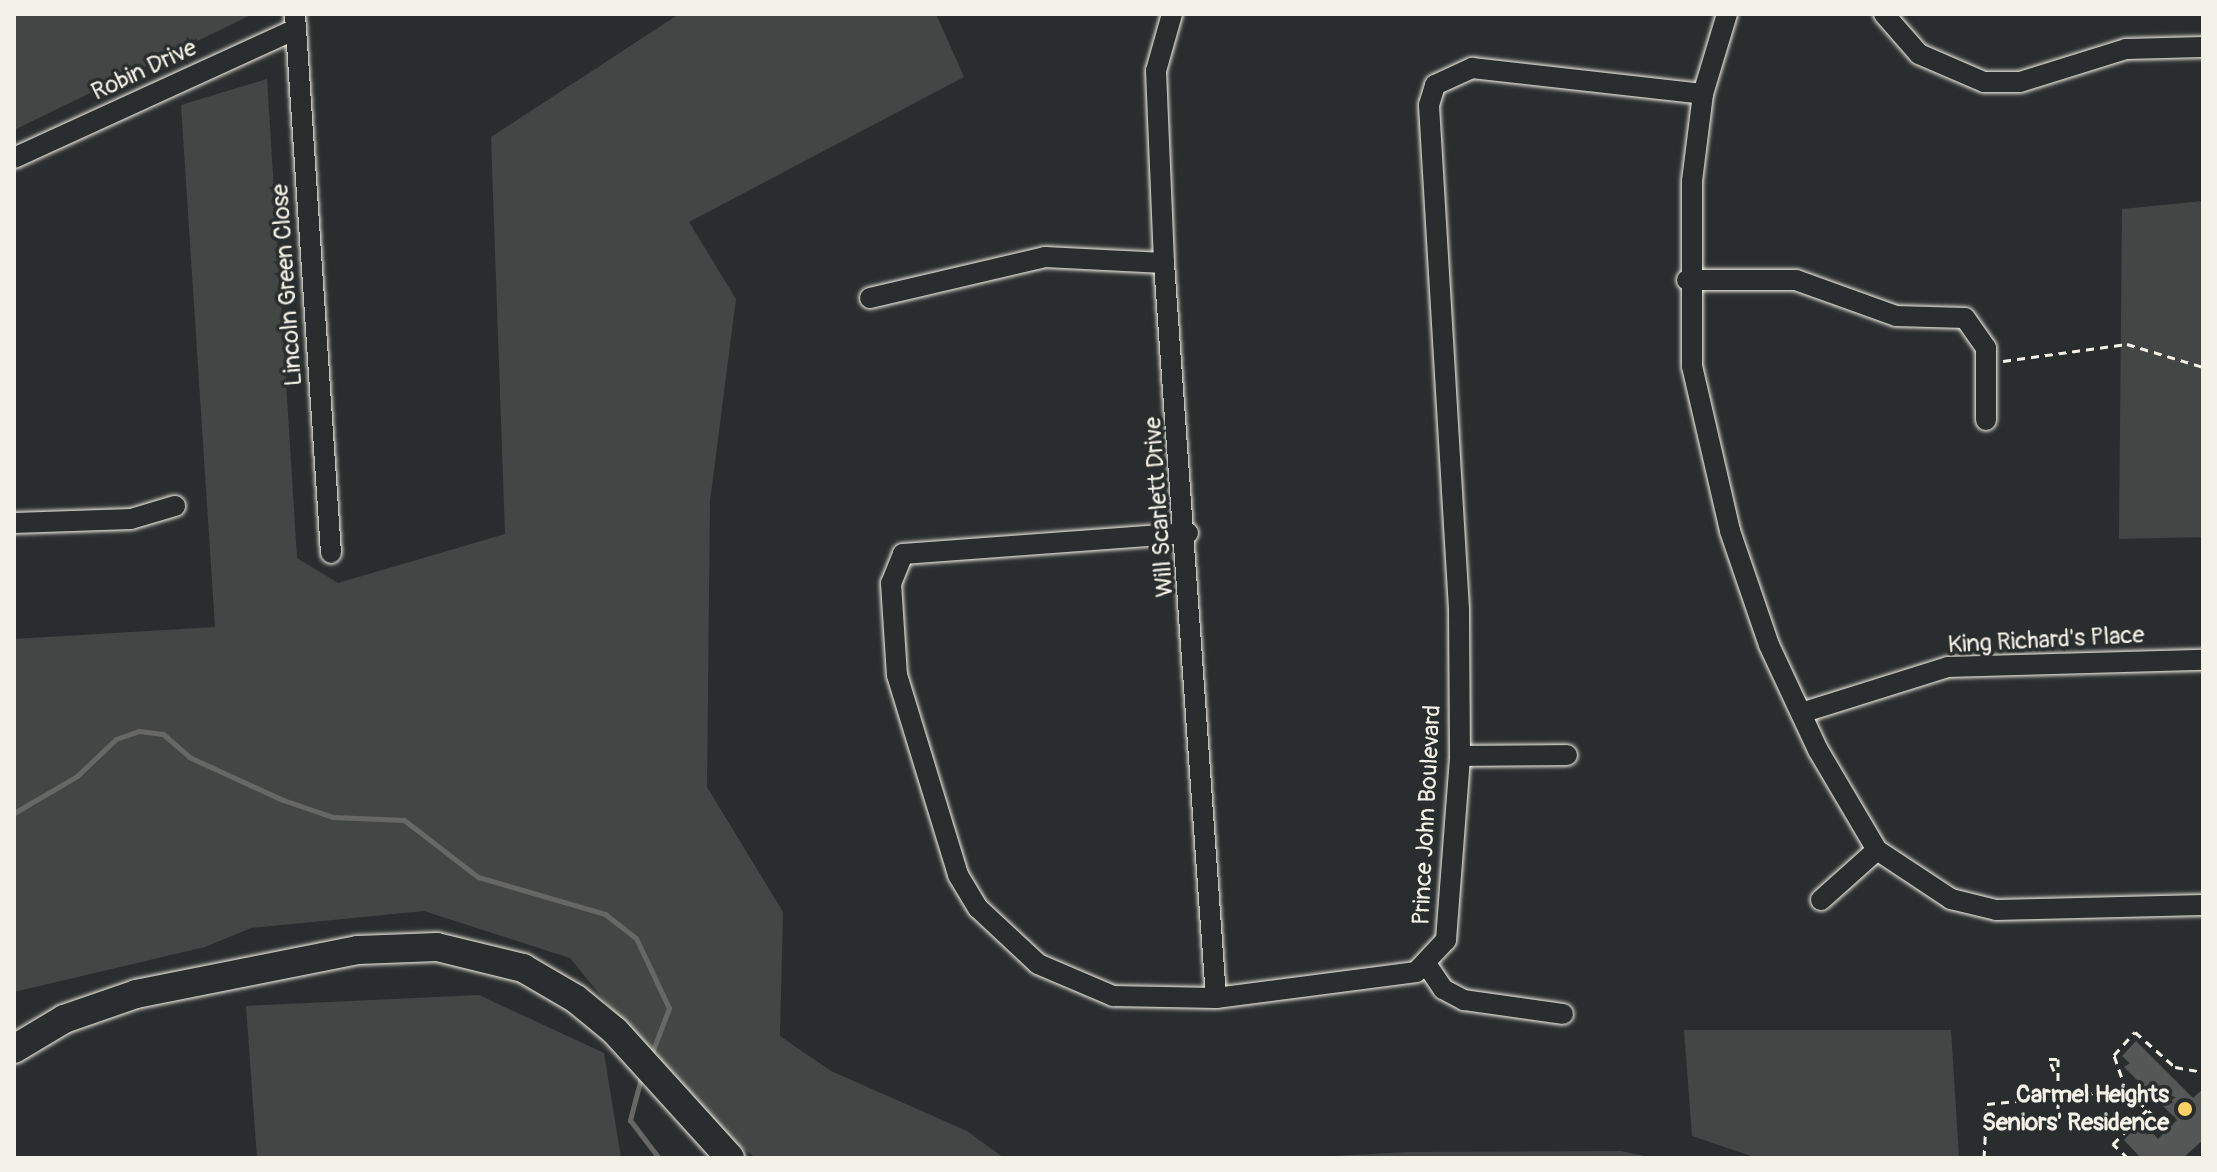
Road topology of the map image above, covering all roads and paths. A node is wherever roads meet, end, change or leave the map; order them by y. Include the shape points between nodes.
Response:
1 (1172, 14) edge
2 (1727, 14) edge
3 (1884, 14) edge
4 (295, 21) edge
5 (2203, 47) edge
6 (1703, 94) junction
7 (14, 158) edge
8 (1164, 263) junction
9 (1687, 280) junction
10 (870, 298) dead end
11 (1987, 364) junction
12 (2203, 367) edge
13 (1986, 420) dead end
14 (175, 506) dead end
15 (14, 523) edge
16 (1188, 533) junction
17 (331, 553) dead end
18 (2203, 660) edge
19 (1801, 713) junction
20 (1567, 755) dead end
21 (1460, 756) junction
22 (1877, 850) junction
23 (1821, 900) dead end
24 (2203, 905) edge
25 (1427, 965) junction
26 (260, 966) junction
27 (1216, 998) junction
28 (1563, 1014) dead end
29 (14, 1032) edge
30 (14, 1049) edge
31 (2054, 1071) dead end
32 (2203, 1072) edge
33 (2126, 1090) junction
34 (2056, 1097) junction
35 (2147, 1110) junction
36 (2154, 1116) dead end
37 (2058, 1124) dead end
38 (730, 1158) edge
39 (1984, 1158) edge
40 (2128, 1158) edge

1 - 8 street, Will Scarlett Drive via 1156,71
2 - 6 street
3 - 5 street via 1919,54 1984,82 2032,79 2126,49
4 - 7 street, Robin Drive
4 - 17 street, Lincoln Green Close
6 - 9 street
6 - 21 street, Prince John Boulevard via 1472,68 1435,85 1429,105 1459,609
8 - 10 street via 1045,257
8 - 16 street, Will Scarlett Drive
9 - 11 street via 1796,280 1896,316 1965,318 1981,335
9 - 19 street via 1710,469 1769,645
11 - 12 path via 2127,344
11 - 13 street
14 - 15 street via 131,519
16 - 27 street, Will Scarlett Drive
16 - 27 street via 920,549 903,554 891,583 897,675 943,840 978,908 1038,964 1113,996
18 - 19 street, King Richard's Place via 1948,667
19 - 22 street
20 - 21 street
21 - 25 street, Prince John Boulevard via 1446,940
22 - 23 street
22 - 24 street via 1951,899 1996,910
25 - 27 street
25 - 28 street via 1443,989 1464,1000
26 - 29 main road via 133,980 58,1006
26 - 30 main road via 104,1003
26 - 38 main road via 437,947 523,968 576,999 631,1049
31 - 34 path
32 - 33 path via 2175,1067 2135,1032 2114,1055
33 - 34 path
33 - 35 path
34 - 37 path
34 - 39 path via 1987,1104
35 - 36 path
35 - 40 path via 2113,1144

